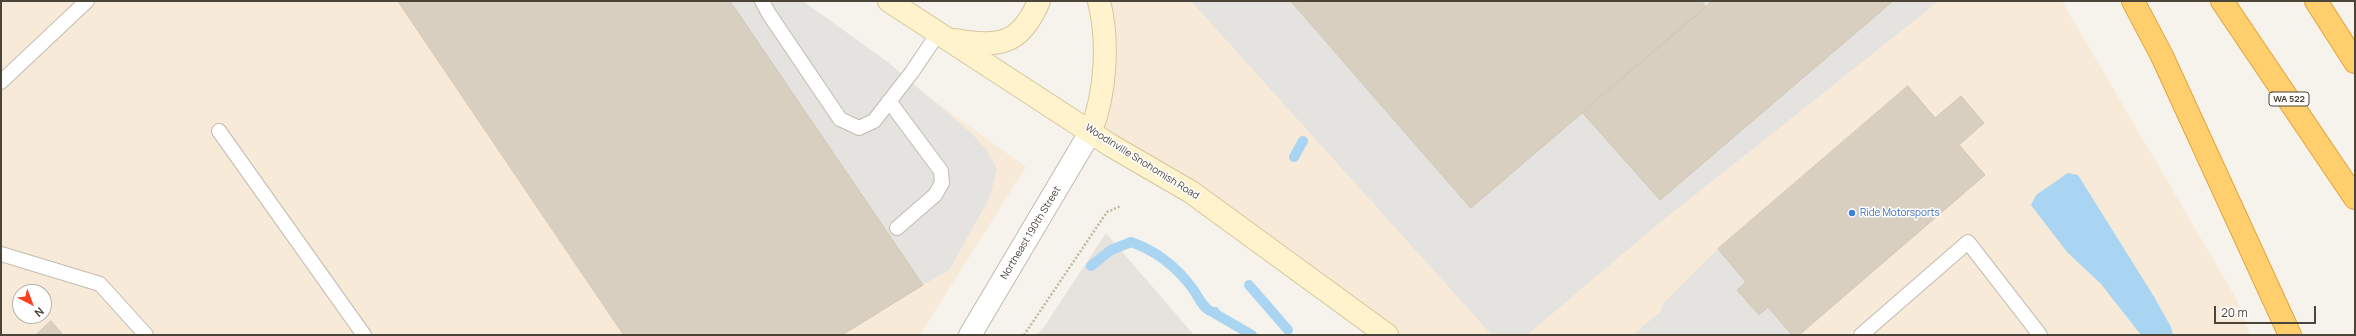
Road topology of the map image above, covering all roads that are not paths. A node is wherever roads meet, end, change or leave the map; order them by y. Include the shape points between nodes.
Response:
1 (87, 1) edge
2 (762, 1) edge
3 (889, 1) edge
4 (1039, 1) edge
5 (1099, 1) edge
6 (2133, 1) edge
7 (2222, 1) edge
8 (2316, 1) edge
9 (945, 36) junction
10 (2355, 62) edge
11 (1, 82) edge
12 (889, 101) junction
13 (219, 131) dead end
14 (1091, 131) junction
15 (2355, 198) edge
16 (897, 228) dead end
17 (1, 254) edge
18 (146, 335) edge
19 (364, 335) edge
20 (970, 335) edge
21 (1387, 335) edge
22 (1861, 335) edge
23 (2040, 335) edge
24 (2290, 335) edge

1 - 11 lane
2 - 12 lane via 840,119 859,128 874,121
3 - 9 main road, Woodinville Snohomish Road
4 - 9 main road via 1032,18 1017,34 998,44
5 - 14 main road via 1103,19 1105,63
6 - 24 highway via 2162,56
7 - 15 highway, WA 522
8 - 10 highway
9 - 12 lane
9 - 14 main road, Woodinville Snohomish Road
12 - 16 lane via 941,171 942,183 935,195
13 - 19 lane
14 - 20 street, Northeast 190th Street
14 - 21 main road, Woodinville Snohomish Road via 1110,145 1191,192
17 - 18 lane via 100,284
22 - 23 lane via 1968,242

